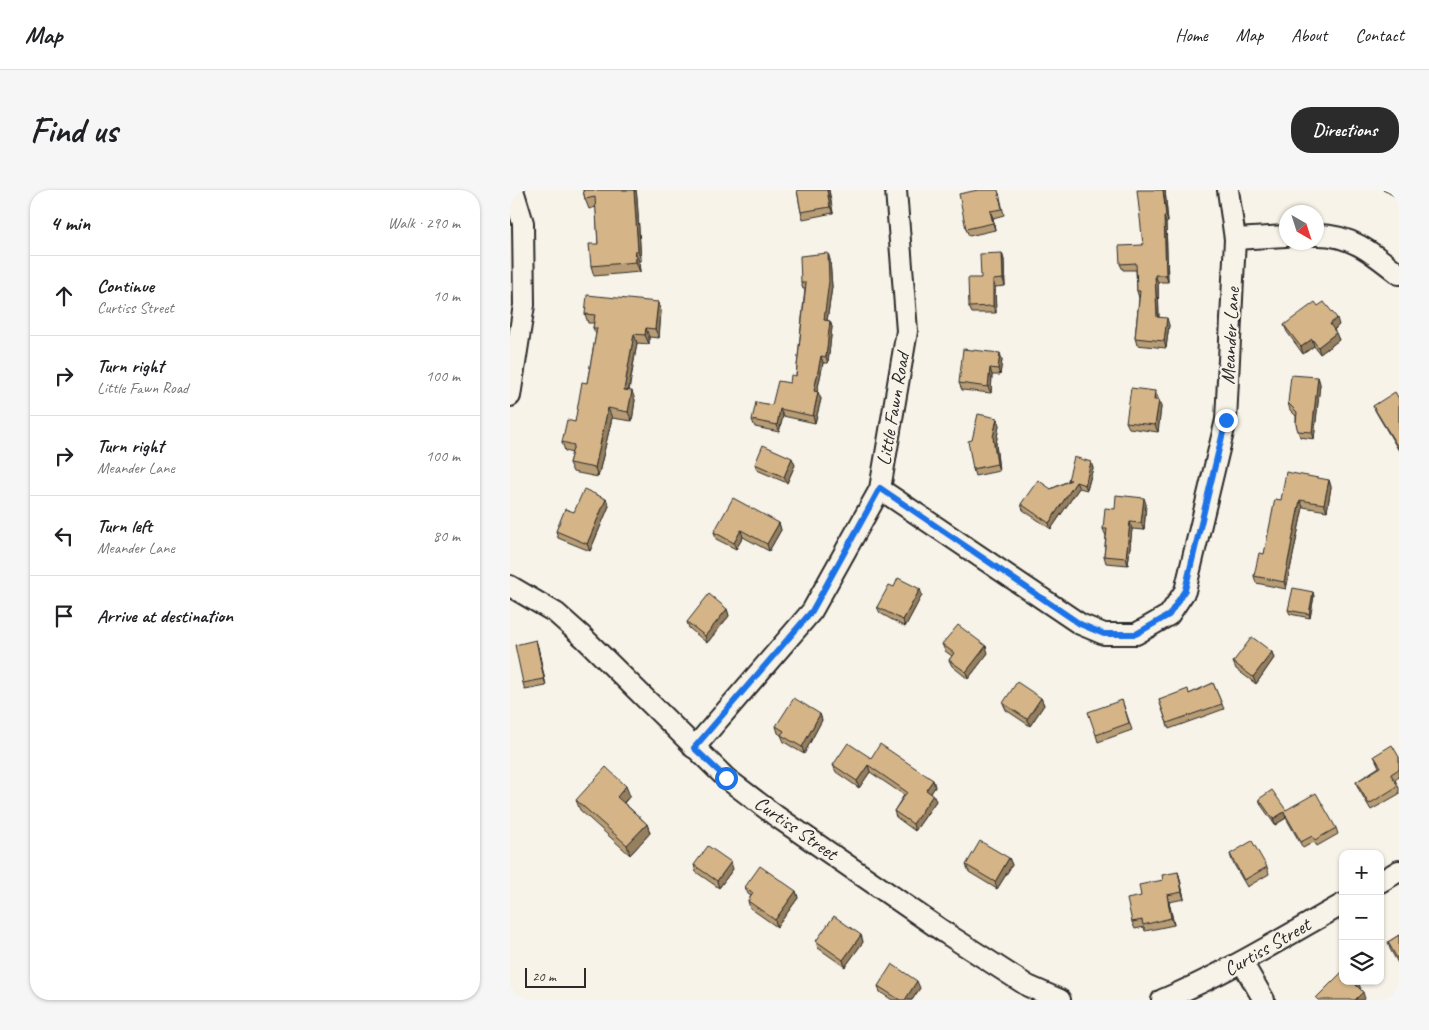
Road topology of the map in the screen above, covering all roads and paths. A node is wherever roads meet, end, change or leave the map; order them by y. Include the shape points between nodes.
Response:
1 (513, 190) edge
2 (896, 190) edge
3 (1228, 190) edge
4 (1324, 235) edge
5 (1279, 236) edge
6 (1235, 239) junction
7 (1399, 274) edge
8 (510, 396) edge
9 (880, 488) junction
10 (510, 586) edge
11 (694, 748) junction
12 (1399, 871) edge
13 (1384, 880) edge
14 (1339, 906) edge
15 (1242, 962) junction
16 (1060, 1000) edge
17 (1162, 1000) edge
18 (1264, 1000) edge

1 - 8 street via 523,223 524,305
2 - 9 street, Little Fawn Road via 907,331
3 - 6 street, Meander Lane
4 - 7 street via 1367,248
5 - 6 street
6 - 9 street, Meander Lane via 1226,420 1185,590 1169,615 1136,634 1104,634 1080,624
9 - 11 street, Little Fawn Road via 812,611
10 - 11 street, Curtiss Street via 556,613 584,637
11 - 16 street, Curtiss Street via 726,778 776,816 947,934 1028,986
12 - 13 street
14 - 15 street, Curtiss Street
15 - 17 street, Curtiss Street
15 - 18 street

